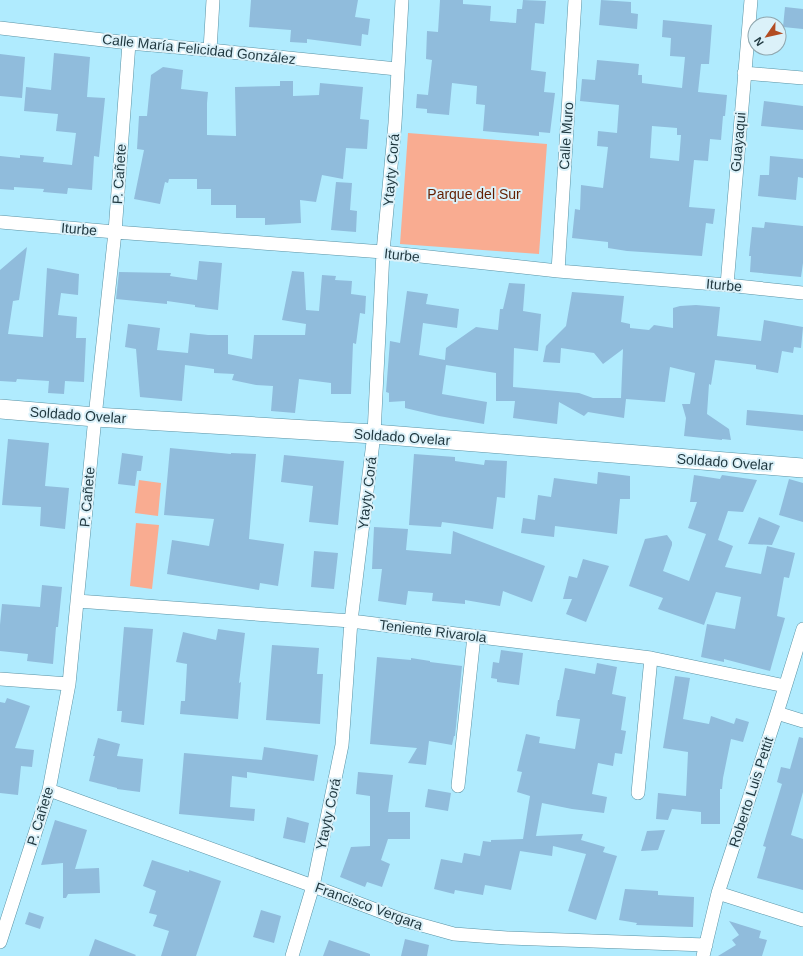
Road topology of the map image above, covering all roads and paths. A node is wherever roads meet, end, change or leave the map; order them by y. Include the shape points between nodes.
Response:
1 (213, 0) edge
2 (402, 0) edge
3 (574, 0) edge
4 (751, 0) edge
5 (0, 28) edge
6 (129, 43) junction
7 (210, 50) junction
8 (397, 69) junction
9 (744, 72) junction
10 (803, 78) edge
11 (0, 222) edge
12 (115, 232) junction
13 (383, 252) junction
14 (558, 271) junction
15 (727, 285) junction
16 (803, 293) edge
17 (0, 409) edge
18 (94, 417) junction
19 (374, 434) junction
20 (803, 468) edge
21 (77, 601) junction
22 (351, 621) junction
23 (803, 629) edge
24 (474, 636) junction
25 (651, 658) junction
26 (0, 679) edge
27 (69, 684) junction
28 (785, 686) junction
29 (777, 713) junction
30 (803, 721) edge
31 (458, 786) dead end
32 (49, 790) junction
33 (638, 793) dead end
34 (313, 886) junction
35 (718, 893) junction
36 (803, 920) edge
37 (0, 942) edge
38 (704, 950) edge
39 (292, 956) edge

1 - 7 street
2 - 8 street, Ytayty Corá
3 - 14 street, Calle Muro
4 - 9 street, Guayaqui
5 - 6 street, Calle María Felicidad González
6 - 7 street, Calle María Felicidad González
6 - 12 street, P. Cañete
7 - 8 street, Calle María Felicidad González
8 - 13 street, Ytayty Corá via 395,122
9 - 10 street
9 - 15 street, Guayaqui
11 - 12 street, Iturbe
12 - 13 street, Iturbe
12 - 18 street, P. Cañete
13 - 14 street, Iturbe
13 - 19 street, Ytayty Corá
14 - 15 street, Iturbe
15 - 16 street, Iturbe
17 - 18 main road, Soldado Ovelar
18 - 19 main road, Soldado Ovelar
18 - 21 street, P. Cañete
19 - 20 main road, Soldado Ovelar
19 - 22 street, Ytayty Corá
21 - 22 street, Teniente Rivarola
21 - 27 street, P. Cañete
22 - 24 street, Teniente Rivarola
22 - 34 street, Ytayty Corá via 342,745
23 - 28 street, Roberto Luis Pettit
24 - 25 street, Teniente Rivarola
24 - 31 street
25 - 28 street, Teniente Rivarola
25 - 33 street
26 - 27 street
27 - 32 street, P. Cañete
28 - 29 street, Roberto Luis Pettit
29 - 30 street
29 - 35 street, Roberto Luis Pettit
32 - 34 street, Francisco Vergara
32 - 37 street, P. Cañete
34 - 38 street, Francisco Vergara via 400,919 454,934
34 - 39 street, Ytayty Corá
35 - 36 street
35 - 38 street, Roberto Luis Pettit

